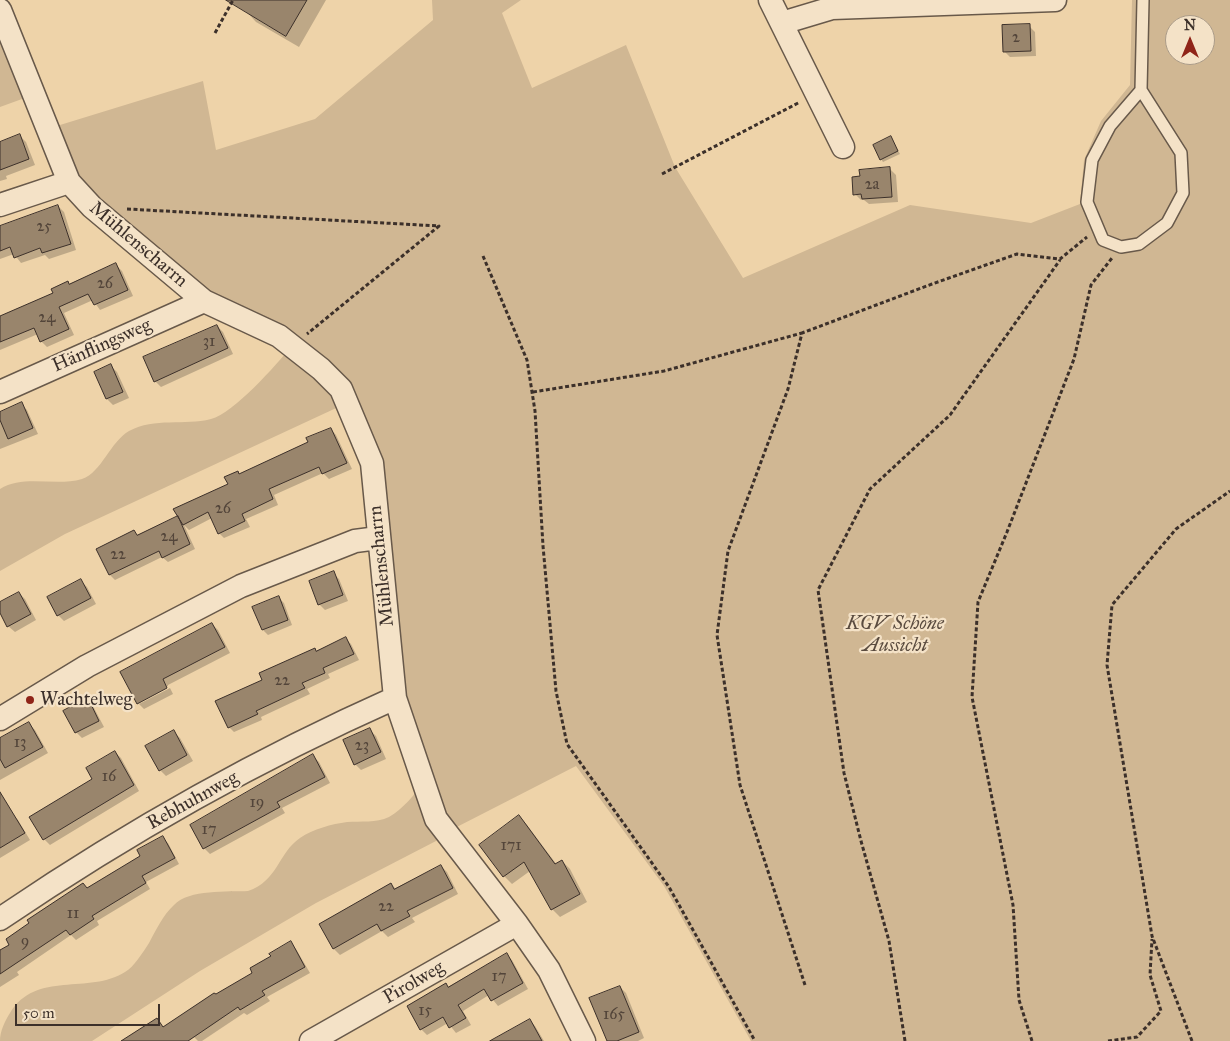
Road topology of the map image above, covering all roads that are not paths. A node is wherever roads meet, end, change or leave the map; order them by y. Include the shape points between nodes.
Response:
1 (770, 0) edge
2 (1054, 0) edge
3 (1143, 0) edge
4 (1, 12) edge
5 (782, 23) junction
6 (1141, 90) junction
7 (842, 147) dead end
8 (69, 182) junction
9 (0, 205) edge
10 (204, 301) junction
11 (0, 392) edge
12 (378, 538) junction
13 (395, 698) junction
14 (0, 719) edge
15 (0, 919) edge
16 (517, 924) junction
17 (311, 1041) edge
18 (584, 1041) edge

1 - 5 street
2 - 5 street via 832,8
3 - 6 lane
4 - 8 street
5 - 7 street
6 - 6 lane via 1181,153 1183,194 1167,223 1139,244 1121,247 1103,240 1087,202 1092,160 1110,126
8 - 9 street
8 - 10 street, Mühlenscharrn via 92,207
10 - 11 street, Hänflingsweg
10 - 12 street, Mühlenscharrn via 279,336 321,368 341,389 372,463
12 - 13 street, Mühlenscharrn
12 - 14 street via 355,541 241,586 87,666
13 - 15 street, Rebhuhnweg via 295,744 160,819 44,888
13 - 16 street, Mühlenscharrn via 436,819
16 - 17 street, Pirolweg
16 - 18 street, Mühlenscharrn via 550,970

